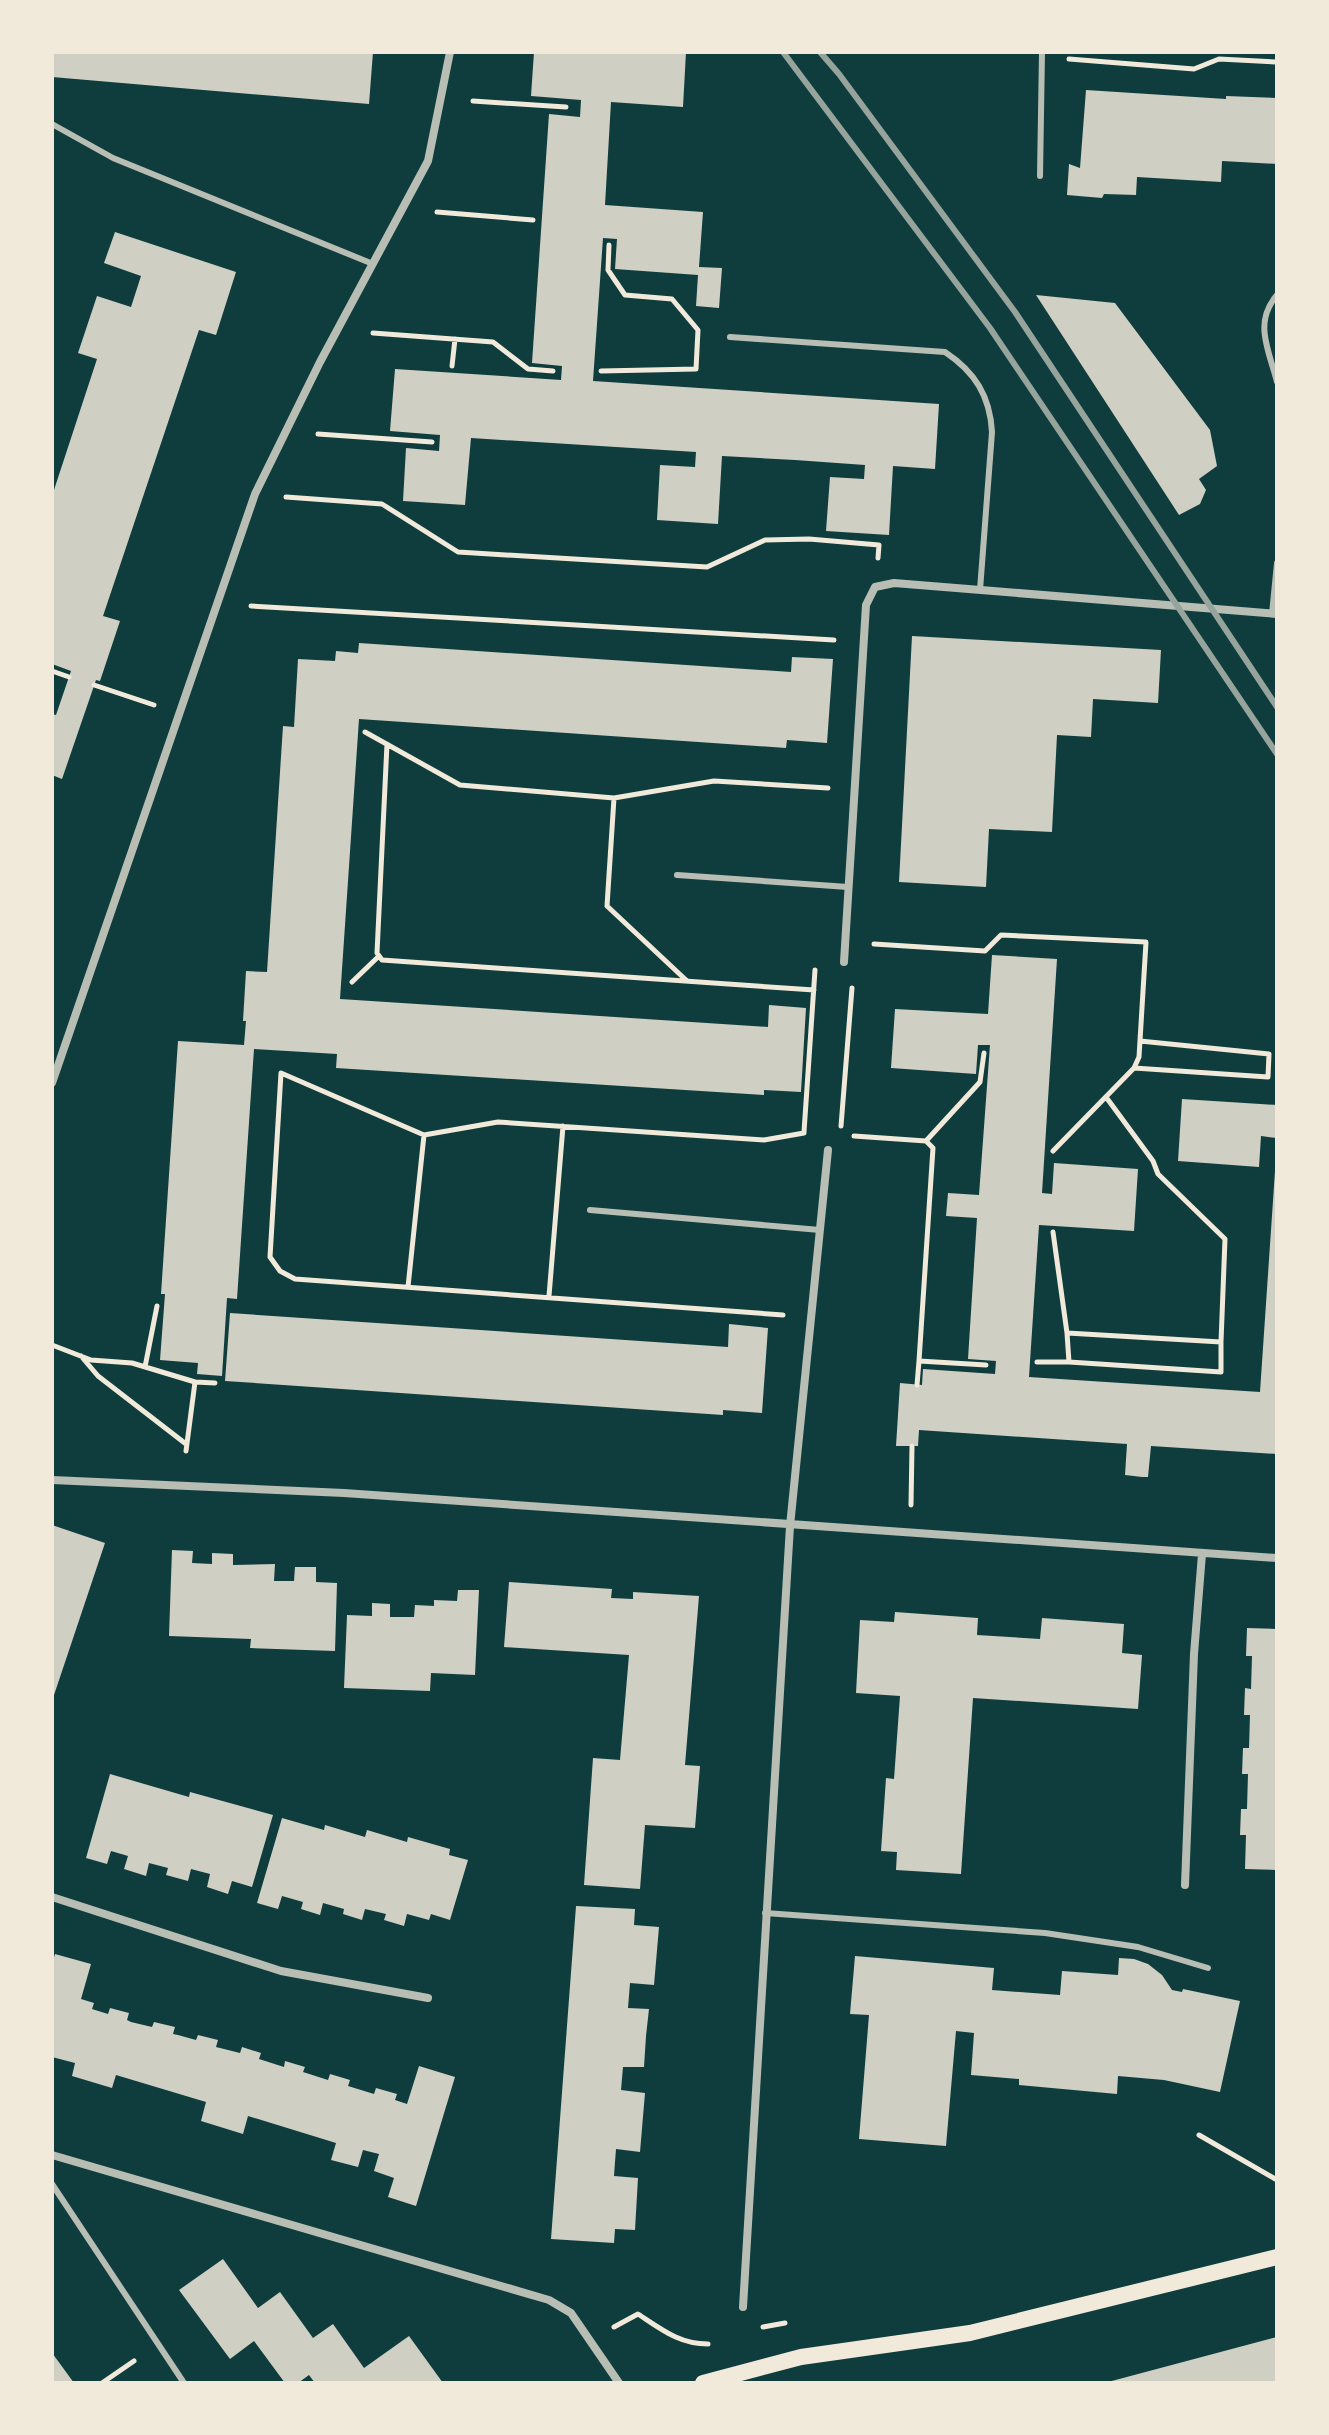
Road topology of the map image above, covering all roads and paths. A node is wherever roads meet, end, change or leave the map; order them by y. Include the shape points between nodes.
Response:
1 (450, 52) edge
2 (1042, 54) edge
3 (1277, 62) edge
4 (473, 101) dead end
5 (566, 107) dead end
6 (52, 124) edge
7 (1040, 176) dead end
8 (437, 212) dead end
9 (533, 220) dead end
10 (609, 245) dead end
11 (373, 264) junction
12 (1277, 295) edge
13 (373, 333) dead end
14 (730, 337) dead end
15 (455, 339) junction
16 (452, 366) dead end
17 (553, 371) dead end
18 (601, 371) dead end
19 (1277, 382) edge
20 (317, 434) dead end
21 (432, 442) dead end
22 (286, 497) dead end
23 (1277, 563) edge
24 (875, 587) junction
25 (980, 590) junction
26 (251, 606) dead end
27 (1275, 614) edge
28 (863, 642) junction
29 (52, 671) edge
30 (69, 677) dead end
31 (94, 685) dead end
32 (179, 713) junction
33 (365, 732) dead end
34 (387, 744) junction
35 (855, 789) junction
36 (614, 798) junction
37 (677, 875) dead end
38 (848, 887) junction
39 (845, 942) junction
40 (379, 956) junction
41 (844, 962) dead end
42 (815, 970) dead end
43 (352, 982) dead end
44 (688, 982) junction
45 (852, 987) dead end
46 (814, 990) junction
47 (1140, 1041) junction
48 (984, 1053) dead end
49 (1134, 1068) junction
50 (52, 1083) edge
51 (1106, 1097) junction
52 (563, 1126) junction
53 (424, 1135) junction
54 (926, 1141) junction
55 (828, 1150) dead end
56 (1053, 1151) dead end
57 (590, 1210) dead end
58 (820, 1230) junction
59 (1053, 1232) dead end
60 (408, 1287) junction
61 (549, 1296) junction
62 (157, 1306) dead end
63 (812, 1317) junction
64 (1067, 1333) junction
65 (1221, 1342) junction
66 (52, 1345) edge
67 (80, 1356) junction
68 (919, 1361) junction
69 (1037, 1362) dead end
70 (1069, 1362) junction
71 (986, 1365) dead end
72 (145, 1367) junction
73 (195, 1382) junction
74 (215, 1383) dead end
75 (917, 1385) dead end
76 (912, 1446) dead end
77 (52, 1480) edge
78 (790, 1526) junction
79 (910, 1534) junction
80 (1202, 1554) junction
81 (1277, 1558) edge
82 (1185, 1885) dead end
83 (52, 1897) edge
84 (765, 1913) junction
85 (1208, 1968) dead end
86 (428, 1998) dead end
87 (1199, 2135) dead end
88 (52, 2155) edge
89 (1277, 2180) edge
90 (52, 2184) edge
91 (1277, 2257) edge
92 (743, 2307) dead end
93 (629, 2318) dead end
94 (797, 2323) dead end
95 (756, 2329) dead end
96 (158, 2344) junction
97 (711, 2344) dead end
98 (102, 2383) edge
99 (184, 2383) edge
100 (619, 2383) edge
101 (703, 2383) edge

1 - 11 street via 428,161
2 - 3 path via 1194,69 1219,59
2 - 7 lane
4 - 5 path
6 - 11 lane via 113,158
8 - 9 path
10 - 18 path via 608,270 625,295 672,299 698,330 696,369
11 - 32 street via 255,494
12 - 19 lane via 1262,323
13 - 15 path
14 - 25 lane via 945,352 961,362 980,385 991,412
15 - 16 path
15 - 17 path via 493,342 528,369
20 - 21 path
22 - 24 path via 382,504 458,552 707,567 765,540 879,545
23 - 27 lane
24 - 25 street via 894,583
24 - 28 street via 866,605
25 - 27 street
26 - 28 path
28 - 35 street
29 - 30 path
31 - 32 path
32 - 50 street
33 - 34 path
34 - 36 path via 460,785
34 - 40 path
35 - 36 path via 714,781
35 - 38 street
36 - 44 path via 607,906
37 - 38 lane
38 - 39 street
39 - 41 street
39 - 47 path via 985,951 1001,935 1146,942
40 - 43 path
40 - 44 path
42 - 46 path
44 - 46 path
45 - 54 path via 841,1135
46 - 52 path via 804,1133 764,1140
47 - 49 path
47 - 49 path via 1269,1054 1268,1077
48 - 54 path via 980,1082
49 - 51 path
51 - 56 path
51 - 65 path via 1158,1174 1225,1239
52 - 53 path via 498,1122
52 - 61 path
53 - 60 path
53 - 60 path via 281,1073 270,1257 295,1279
54 - 68 path via 933,1148
55 - 58 street
57 - 58 lane
58 - 63 street
59 - 64 path
60 - 61 path
61 - 63 path
62 - 72 path
63 - 78 street
64 - 65 path
64 - 70 path
65 - 70 path via 1221,1372
66 - 67 path
67 - 72 path
67 - 73 path via 186,1448
68 - 71 path
68 - 75 path
69 - 70 path
72 - 73 path
73 - 74 path
76 - 79 path
77 - 78 street via 344,1493
78 - 79 street
78 - 84 street
79 - 80 street
80 - 81 street
80 - 82 street
83 - 86 street via 281,1971
84 - 85 lane via 1045,1933 1138,1947
84 - 92 street
87 - 89 path
88 - 100 street via 549,2300 571,2313
90 - 96 lane
91 - 101 main road via 996,2328 801,2357
93 - 97 path via 638,2314 672,2337
94 - 95 path
96 - 98 path
96 - 99 lane

